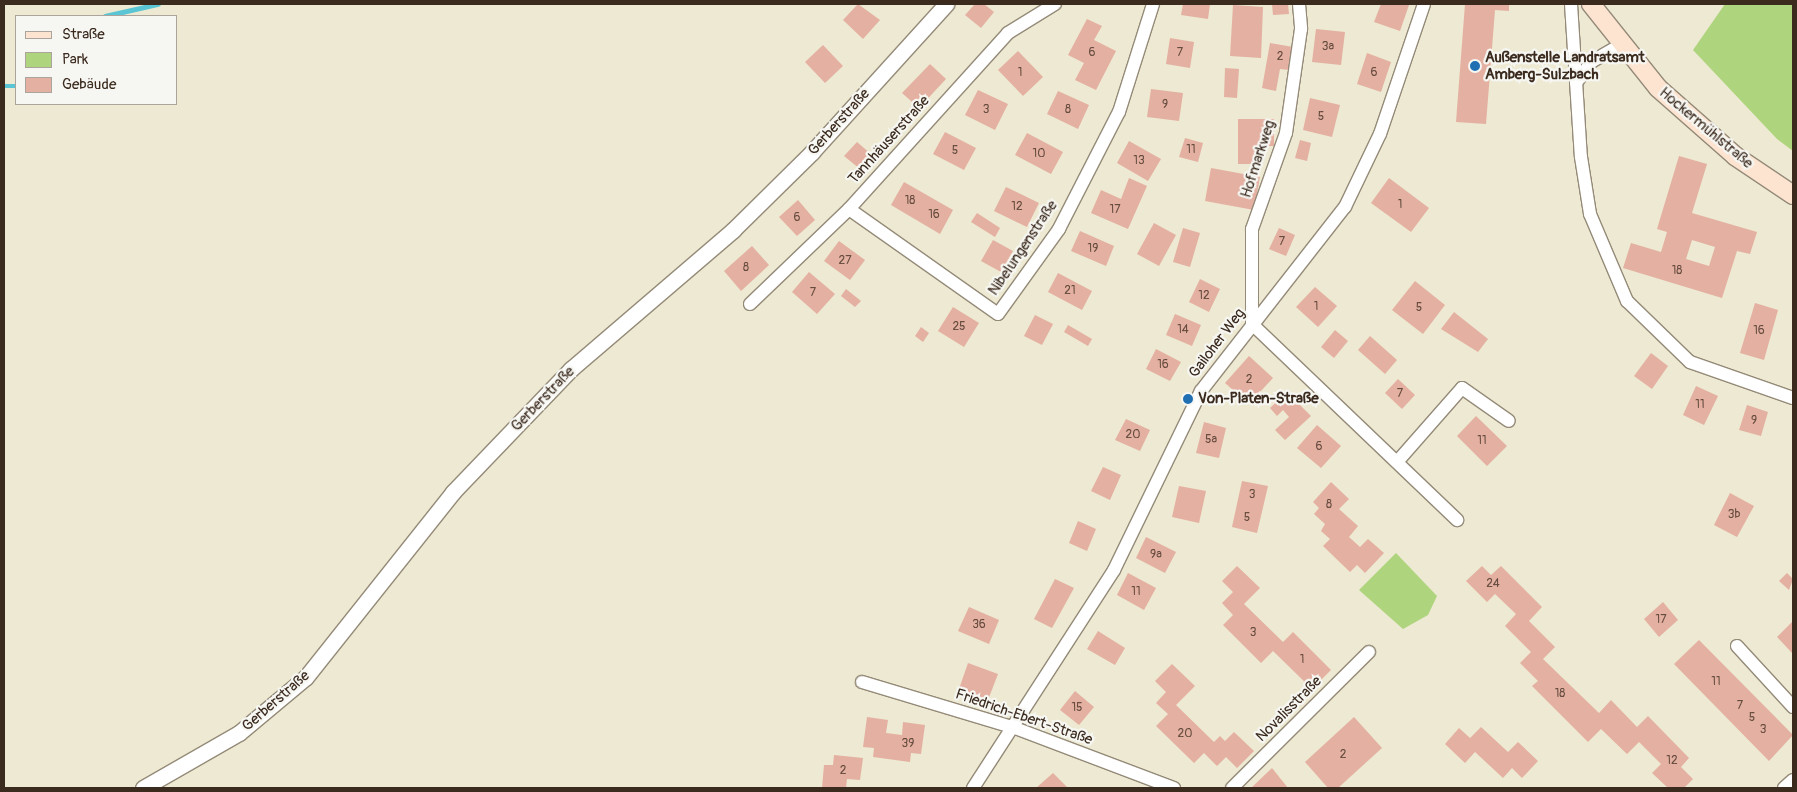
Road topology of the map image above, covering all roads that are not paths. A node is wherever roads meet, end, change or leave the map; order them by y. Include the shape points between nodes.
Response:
1 (946, 4) edge
2 (1055, 4) edge
3 (1153, 4) edge
4 (1299, 4) edge
5 (1424, 4) edge
6 (1571, 4) edge
7 (1591, 4) edge
8 (1620, 45) junction
9 (1576, 82) junction
10 (1793, 195) edge
11 (849, 209) junction
12 (750, 304) dead end
13 (1252, 324) junction
14 (1793, 398) edge
15 (1509, 421) dead end
16 (1397, 462) junction
17 (1457, 520) dead end
18 (1737, 646) dead end
19 (1369, 652) dead end
20 (862, 682) dead end
21 (1793, 707) edge
22 (1015, 728) junction
23 (1793, 780) edge
24 (143, 788) edge
25 (973, 788) edge
26 (1174, 788) edge
27 (1232, 788) edge
28 (1784, 788) edge

1 - 24 street, Gerberstraße via 812,152 733,230 571,369 452,492 306,677 240,733
2 - 11 street, Tannhäuserstraße via 1008,33
3 - 11 street, Nibelungenstraße via 1119,112 1058,229 998,314
4 - 13 street, Hofmarkweg via 1301,29 1286,133 1252,229
5 - 13 street, Gailoher Weg via 1380,134 1344,207
6 - 9 street
7 - 8 main road, Hockermühlstraße
8 - 9 street via 1591,62
8 - 10 main road, Hockermühlstraße via 1699,125
9 - 14 street via 1590,214 1627,301 1690,362
11 - 12 street, Tannhäuserstraße
13 - 16 street
13 - 22 street, Gailoher Weg via 1201,391 1114,570
15 - 16 street via 1462,388
16 - 17 street
18 - 21 street
19 - 27 street, Novalisstraße
20 - 22 street, Friedrich-Ebert-Straße
22 - 25 street, Gailoher Weg
22 - 26 street, Friedrich-Ebert-Straße
23 - 28 street

